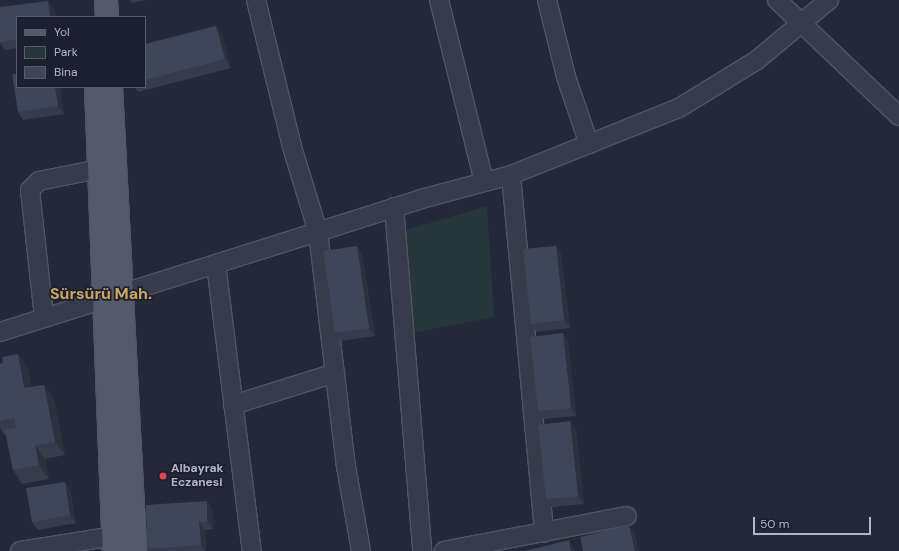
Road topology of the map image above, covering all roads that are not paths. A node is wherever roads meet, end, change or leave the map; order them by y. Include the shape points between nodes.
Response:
1 (92, 0) edge
2 (106, 0) edge
3 (256, 0) edge
4 (439, 0) edge
5 (547, 0) edge
6 (777, 0) edge
7 (829, 0) edge
8 (93, 16) edge
9 (107, 16) edge
10 (803, 22) junction
11 (96, 88) edge
12 (111, 88) edge
13 (899, 116) edge
14 (589, 144) junction
15 (99, 169) junction
16 (511, 175) junction
17 (484, 182) junction
18 (394, 207) junction
19 (318, 232) junction
20 (216, 264) junction
21 (113, 296) junction
22 (44, 317) junction
23 (0, 332) edge
24 (335, 373) junction
25 (233, 405) junction
26 (627, 516) dead end
27 (544, 532) junction
28 (114, 544) edge
29 (20, 551) edge
30 (135, 551) edge
31 (252, 551) edge
32 (361, 551) edge
33 (422, 551) edge
34 (444, 551) edge

1 - 8 main road
2 - 9 main road
3 - 19 street via 292,147
4 - 17 street
5 - 14 street via 566,77
6 - 10 street
7 - 10 street
10 - 13 street
10 - 14 street via 757,60 679,108
11 - 15 main road
12 - 21 main road
14 - 16 street
15 - 21 main road
15 - 22 street via 38,181 30,190
16 - 17 street
16 - 27 street
17 - 18 street
18 - 19 street
18 - 33 street
19 - 20 street
19 - 24 street
20 - 21 street
20 - 25 street
21 - 22 street
21 - 28 main road
21 - 30 main road
22 - 23 street
24 - 25 street
24 - 32 street
25 - 31 street
26 - 27 street
27 - 34 street
28 - 29 street

